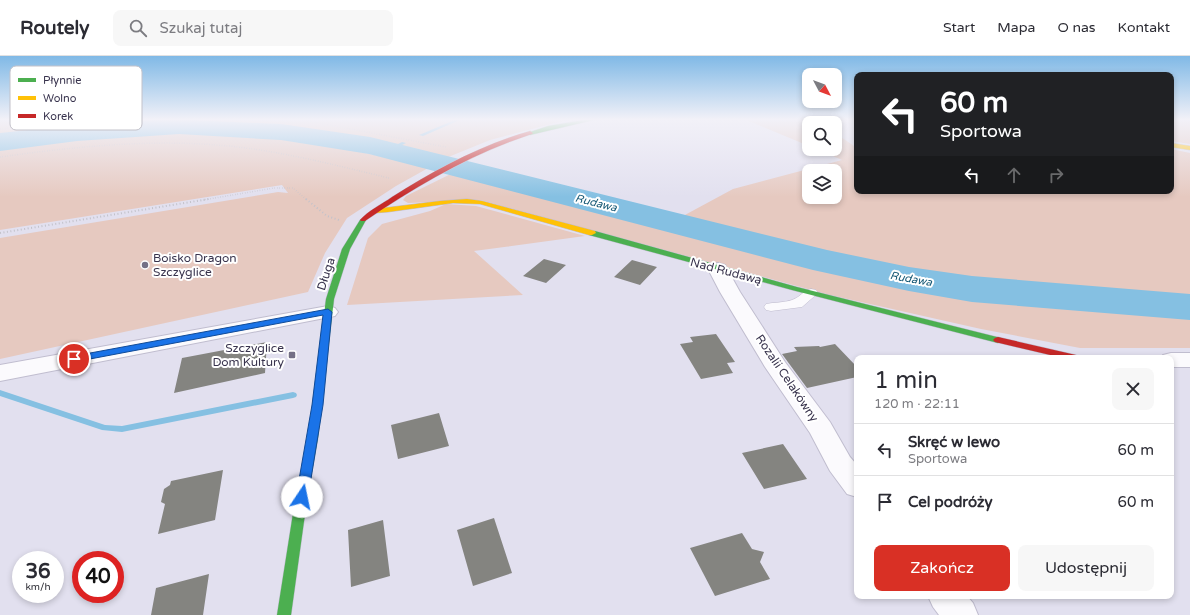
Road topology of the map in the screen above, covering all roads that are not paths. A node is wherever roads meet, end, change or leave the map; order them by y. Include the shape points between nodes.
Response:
1 (496, 145) edge
2 (1174, 145) edge
3 (1190, 148) edge
4 (375, 211) junction
5 (718, 269) junction
6 (811, 293) junction
7 (771, 307) dead end
8 (328, 312) junction
9 (1064, 355) edge
10 (1174, 360) edge
11 (1190, 360) edge
12 (0, 373) edge
13 (854, 482) edge
14 (948, 599) edge
15 (284, 615) edge
16 (961, 615) edge

1 - 4 street, Długa via 429,178
2 - 3 street
4 - 5 street, Nad Rudawą via 445,201 472,201
4 - 8 street, Długa via 363,220 346,249
5 - 6 street, Nad Rudawą
5 - 13 street, Rozalii Celakówny via 777,367 821,429 840,464
6 - 7 lane via 797,304
6 - 9 street, Nad Rudawą
8 - 12 street
8 - 15 street, Długa via 314,431
10 - 11 street
14 - 16 street

